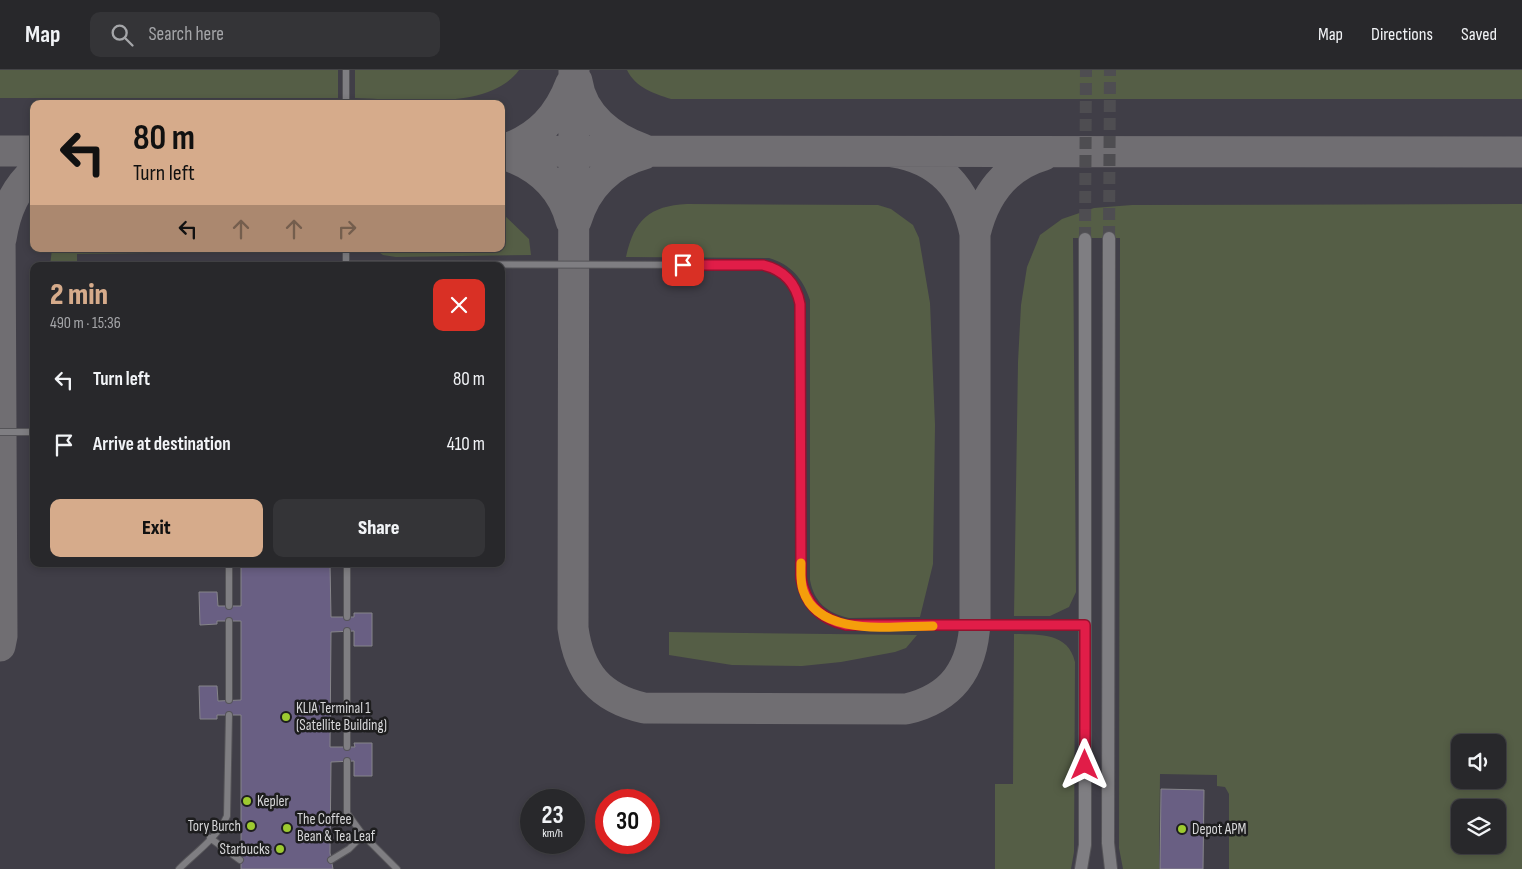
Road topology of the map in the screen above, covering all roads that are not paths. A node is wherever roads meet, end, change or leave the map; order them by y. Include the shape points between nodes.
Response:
1 (346, 70) edge
2 (346, 100) edge
3 (1109, 238) tunnel mouth
4 (1085, 239) tunnel mouth
5 (505, 265) edge
6 (0, 432) edge
7 (30, 432) edge
8 (229, 567) edge
9 (347, 567) edge
10 (229, 606) dead end
11 (347, 617) dead end
12 (229, 621) dead end
13 (1085, 625) junction
14 (347, 631) dead end
15 (229, 700) dead end
16 (229, 715) dead end
17 (346, 747) dead end
18 (347, 761) dead end
19 (362, 835) junction
20 (210, 838) junction
21 (240, 860) dead end
22 (331, 860) dead end
23 (178, 869) edge
24 (397, 869) edge
25 (1081, 869) edge
26 (1111, 869) edge

1 - 2 lane
3 - 26 street via 1108,843
4 - 13 street
5 - 13 lane via 763,265 783,273 795,287 800,304 801,578 803,590 813,607 828,619 846,625
6 - 7 lane
8 - 10 lane
9 - 11 lane
12 - 15 lane
13 - 25 street via 1085,844
14 - 17 lane
16 - 20 lane via 229,810 224,822
18 - 19 lane via 348,813
19 - 22 lane
19 - 24 lane
20 - 21 lane
20 - 23 lane

